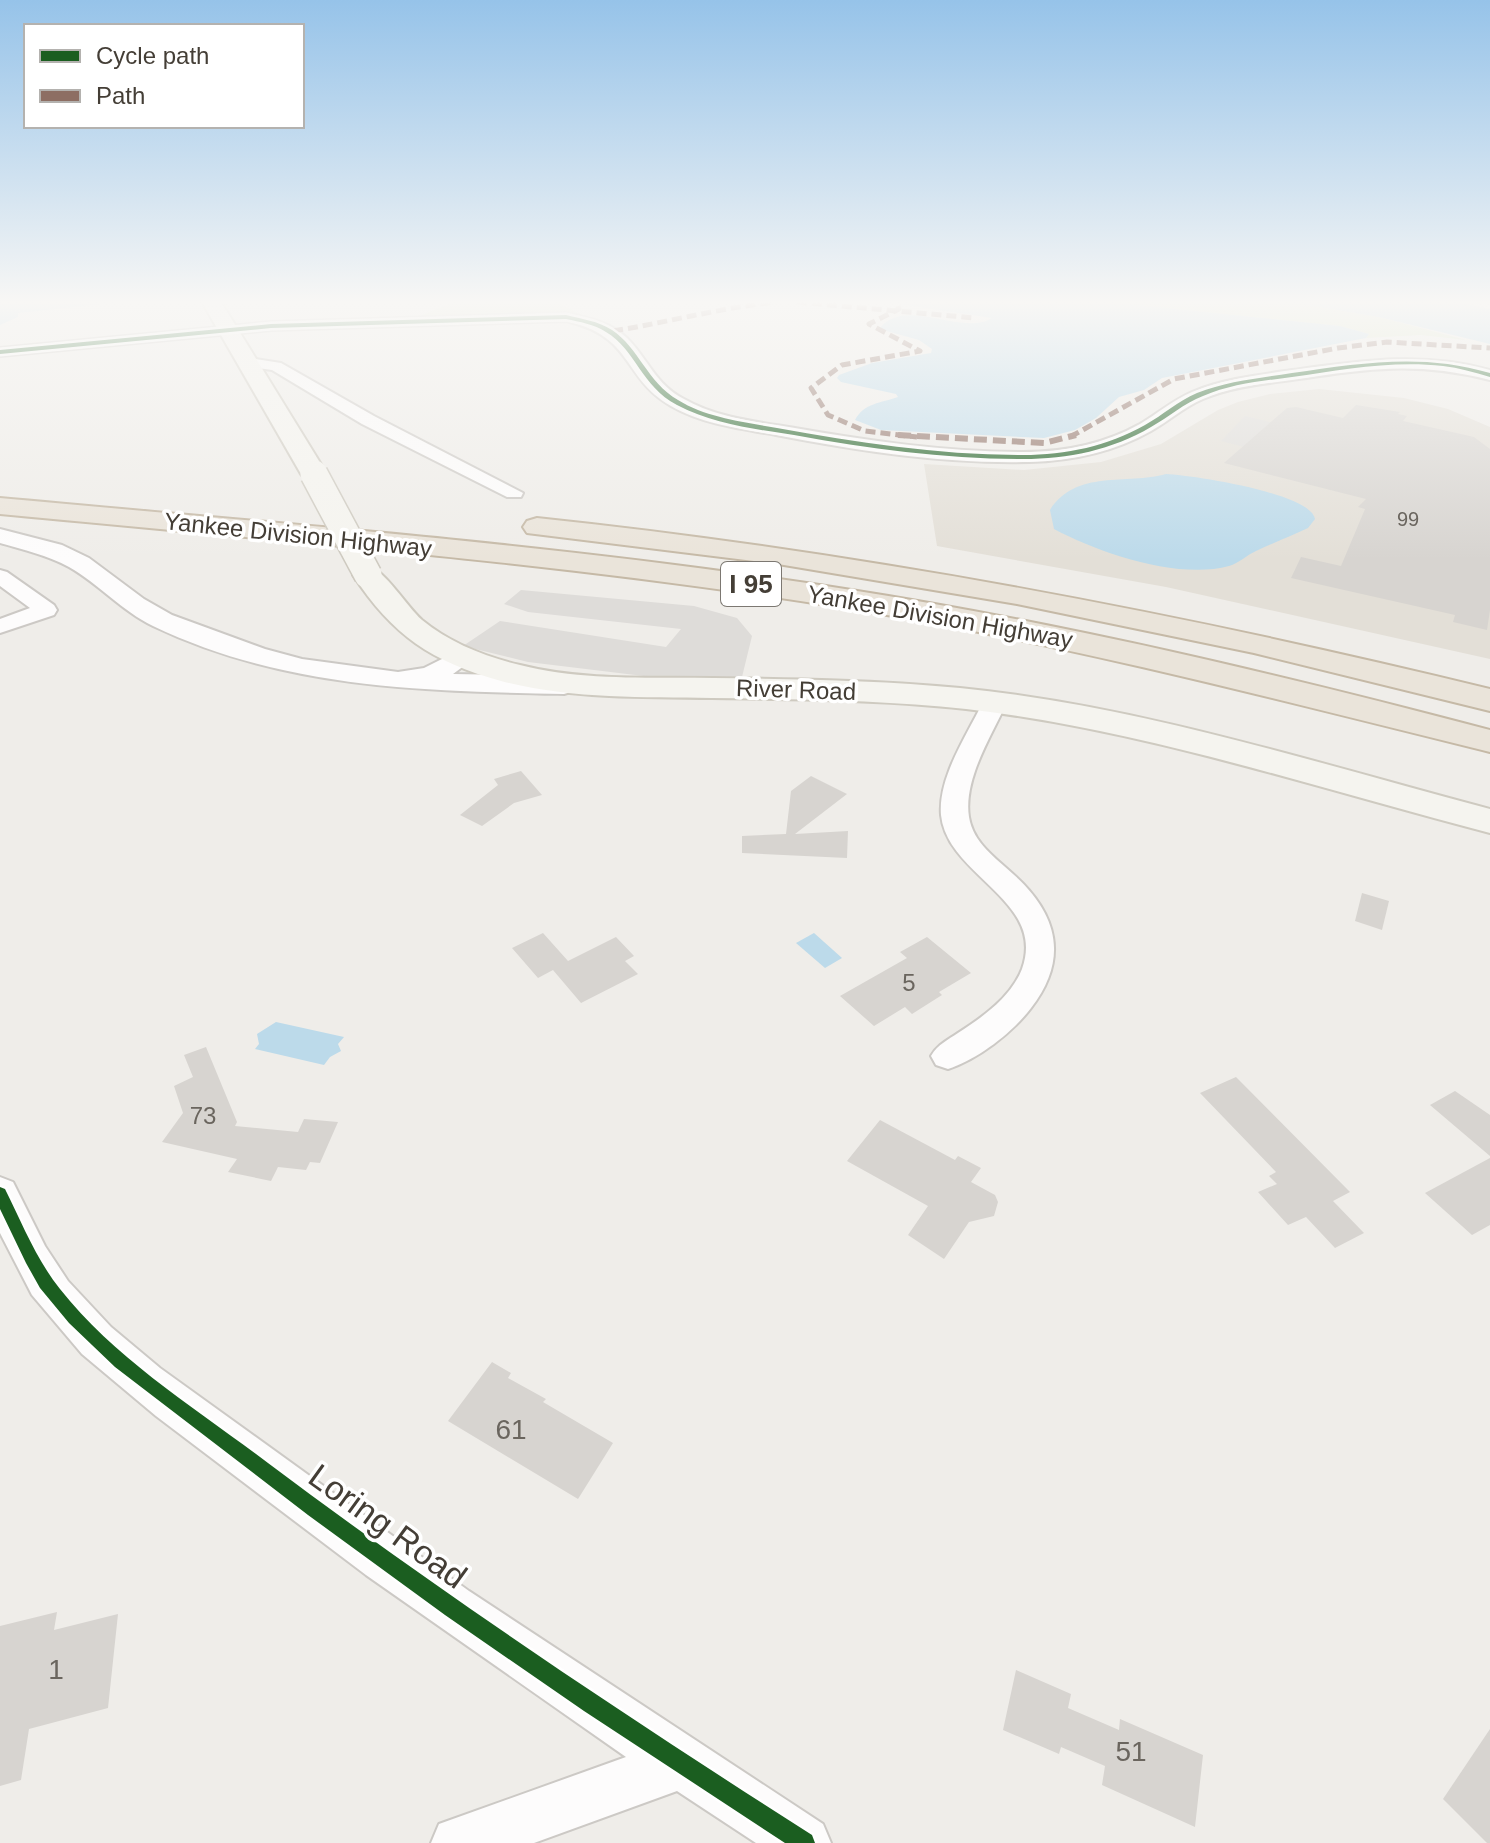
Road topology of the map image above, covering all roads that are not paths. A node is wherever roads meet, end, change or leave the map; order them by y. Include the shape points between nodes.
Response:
1 (264, 388) edge
2 (313, 388) edge
3 (659, 388) edge
4 (1226, 388) edge
5 (0, 478) edge
6 (514, 493) dead end
7 (0, 506) edge
8 (419, 516) dead end
9 (512, 525) dead end
10 (0, 536) edge
11 (0, 576) edge
12 (0, 626) edge
13 (450, 652) junction
14 (342, 673) junction
15 (398, 681) junction
16 (590, 685) junction
17 (1490, 700) edge
18 (995, 702) junction
19 (1490, 741) edge
20 (1490, 821) edge
21 (948, 1056) dead end
22 (0, 1193) edge
23 (681, 1764) junction
24 (458, 1843) edge
25 (804, 1843) edge

1 - 13 main road, River Road, bridge via 396,616
2 - 6 street
3 - 4 street via 700,412 767,428 1005,457 1107,445 1191,398
5 - 8 highway, Yankee Division Highway
7 - 19 highway, Yankee Division Highway / I 95 via 580,562 828,596 1183,665
9 - 17 highway, Yankee Division Highway / I 95 via 769,554 992,590 1231,638
10 - 14 street via 34,543 80,563 135,605 196,635 281,662
11 - 12 street via 46,610
13 - 14 street
13 - 15 street via 432,675
13 - 16 main road, River Road via 529,677
14 - 15 street
15 - 16 street
16 - 18 main road, River Road via 872,692
18 - 20 main road, River Road via 1156,733
18 - 21 street via 958,788 954,812 958,833 1014,892 1034,923 1042,953 1035,983 1005,1018
22 - 23 street, Loring Road via 53,1293 129,1368 348,1536
23 - 24 street
23 - 25 street, Loring Road

